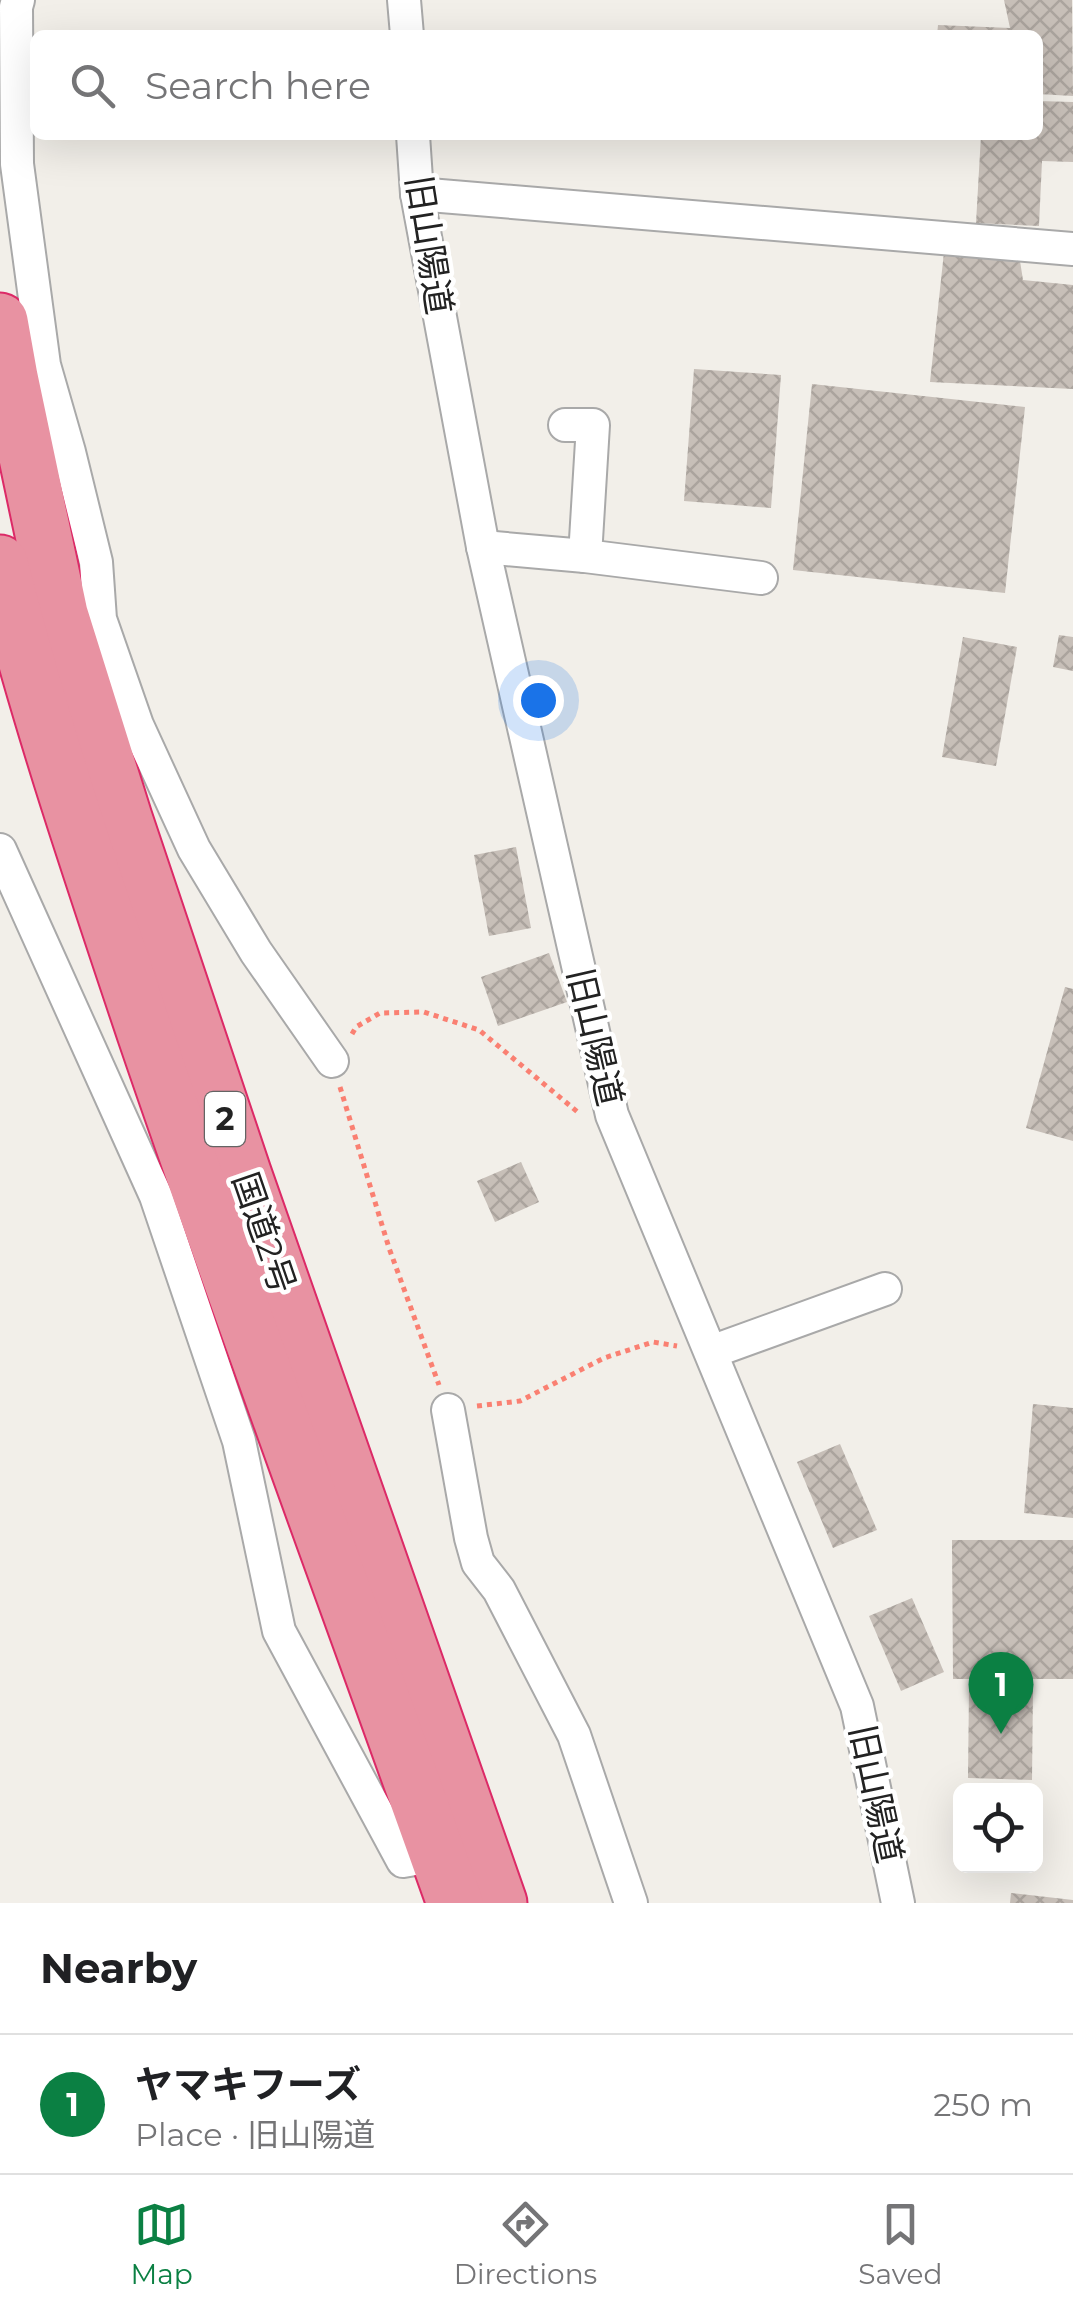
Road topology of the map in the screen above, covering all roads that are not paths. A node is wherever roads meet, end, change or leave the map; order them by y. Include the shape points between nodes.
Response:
1 (18, 0) edge
2 (404, 0) edge
3 (406, 30) edge
4 (413, 140) edge
5 (417, 194) junction
6 (1073, 249) edge
7 (0, 321) edge
8 (27, 371) junction
9 (565, 425) dead end
10 (483, 547) junction
11 (585, 556) junction
12 (0, 562) edge
13 (760, 578) dead end
14 (0, 850) edge
15 (332, 1061) road end
16 (176, 1189) junction
17 (885, 1290) dead end
18 (710, 1352) junction
19 (448, 1410) road end
20 (446, 1879) edge
21 (499, 1903) edge
22 (631, 1903) edge
23 (898, 1903) edge

1 - 8 street
2 - 3 street
4 - 5 street, 旧山陽道
5 - 6 street
5 - 10 street, 旧山陽道
7 - 8 highway, 国道2号 / 2
8 - 15 street via 69,452 96,562 100,619 137,726 194,850
8 - 21 highway, 国道2号 / 2 via 60,614 243,1174
9 - 11 street via 594,425
10 - 11 street
10 - 18 street, 旧山陽道 via 612,1115
11 - 13 street
12 - 16 highway, 国道2号 / 2
14 - 16 street
16 - 20 highway, 国道2号 / 2
16 - 20 street via 279,1631 402,1861
17 - 18 street
18 - 23 street, 旧山陽道 via 858,1706
19 - 22 street via 478,1563 500,1590 574,1735

